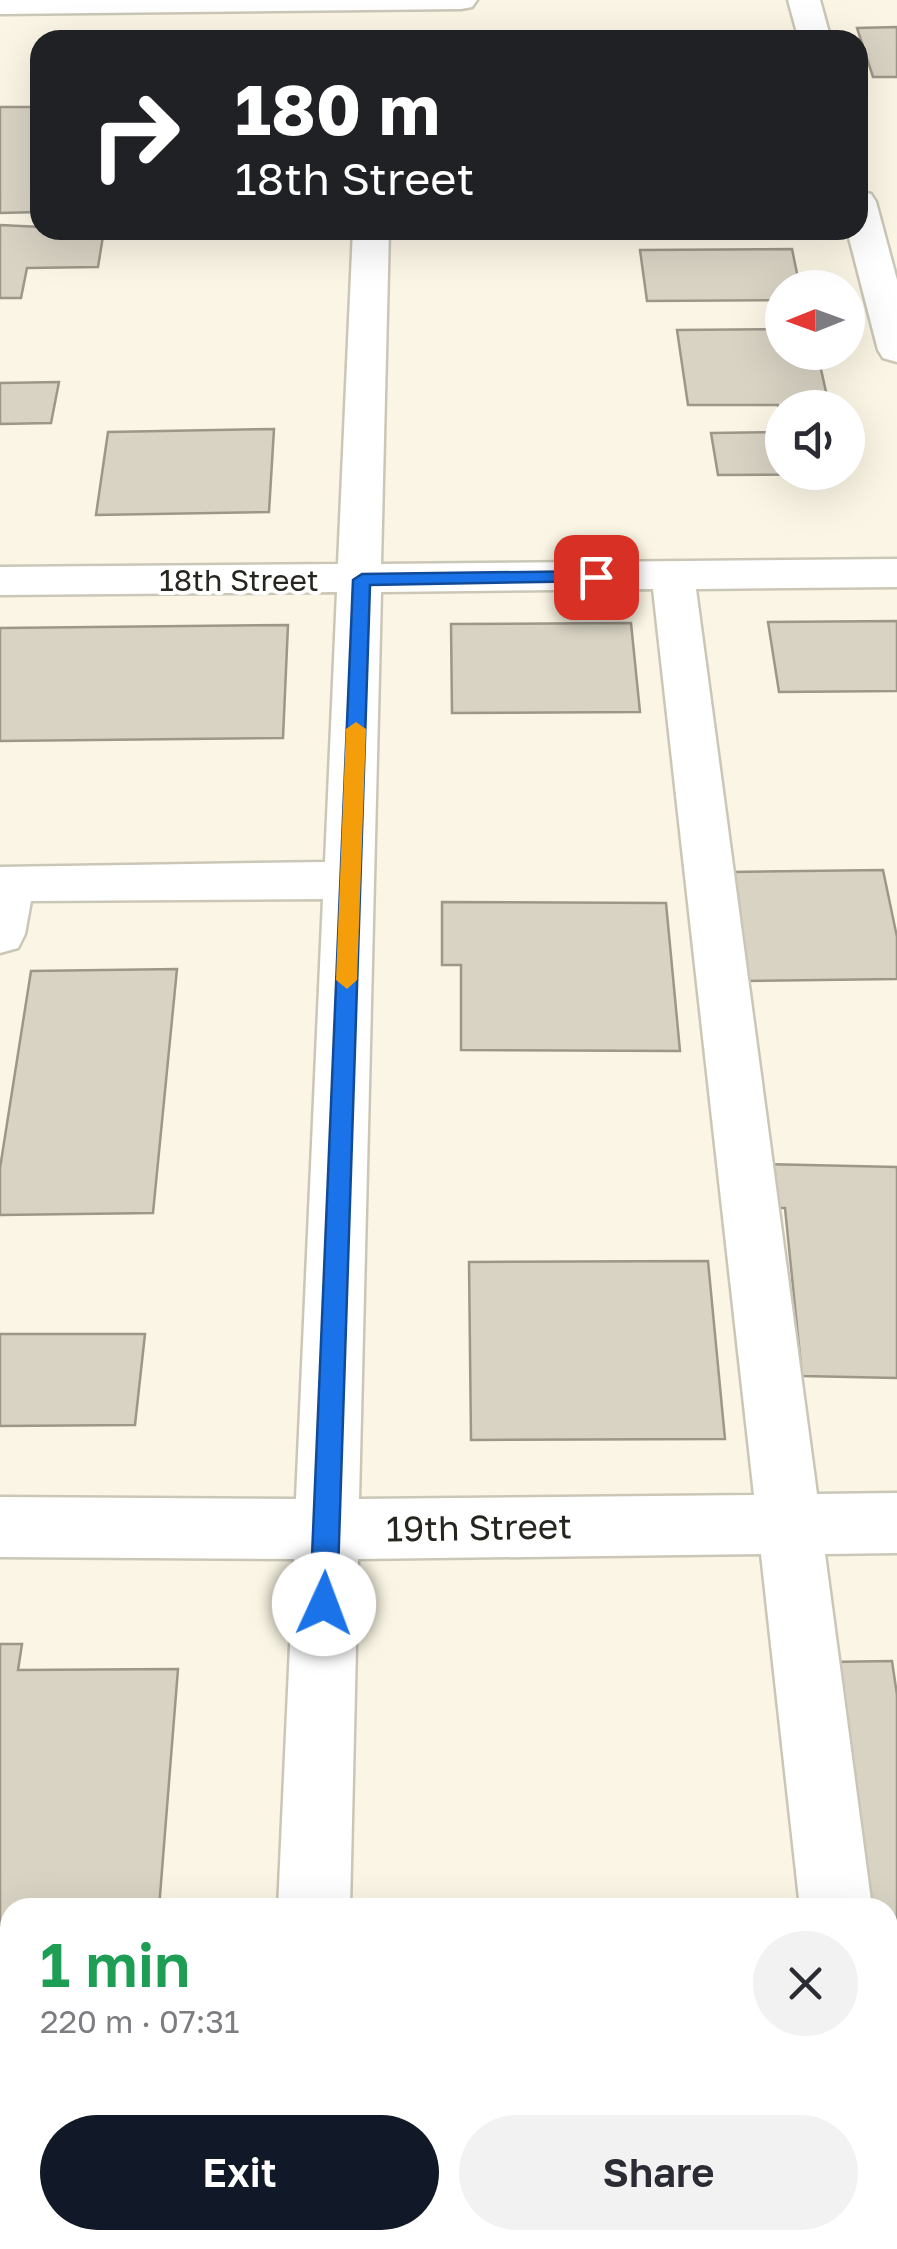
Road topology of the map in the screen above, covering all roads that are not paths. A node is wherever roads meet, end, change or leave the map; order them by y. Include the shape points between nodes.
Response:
1 (377, 0) edge
2 (460, 0) edge
3 (804, 0) edge
4 (0, 5) edge
5 (376, 30) edge
6 (812, 30) edge
7 (868, 223) edge
8 (371, 240) edge
9 (885, 260) edge
10 (897, 348) edge
11 (897, 573) edge
12 (673, 576) junction
13 (362, 580) junction
14 (0, 581) edge
15 (350, 880) junction
16 (0, 934) edge
17 (897, 1523) edge
18 (790, 1524) junction
19 (0, 1527) edge
20 (326, 1528) junction
21 (314, 1898) edge
22 (835, 1898) edge

1 - 2 street
1 - 4 street
1 - 5 street
3 - 6 street
7 - 9 street
8 - 13 street
9 - 10 street
11 - 12 street, 18th Street
12 - 13 street, 18th Street
12 - 18 street
13 - 14 street, 18th Street
13 - 15 street
15 - 16 street via 9,882
15 - 20 street
17 - 18 street, 19th Street
18 - 20 street, 19th Street
18 - 22 street
19 - 20 street, 19th Street
20 - 21 street

